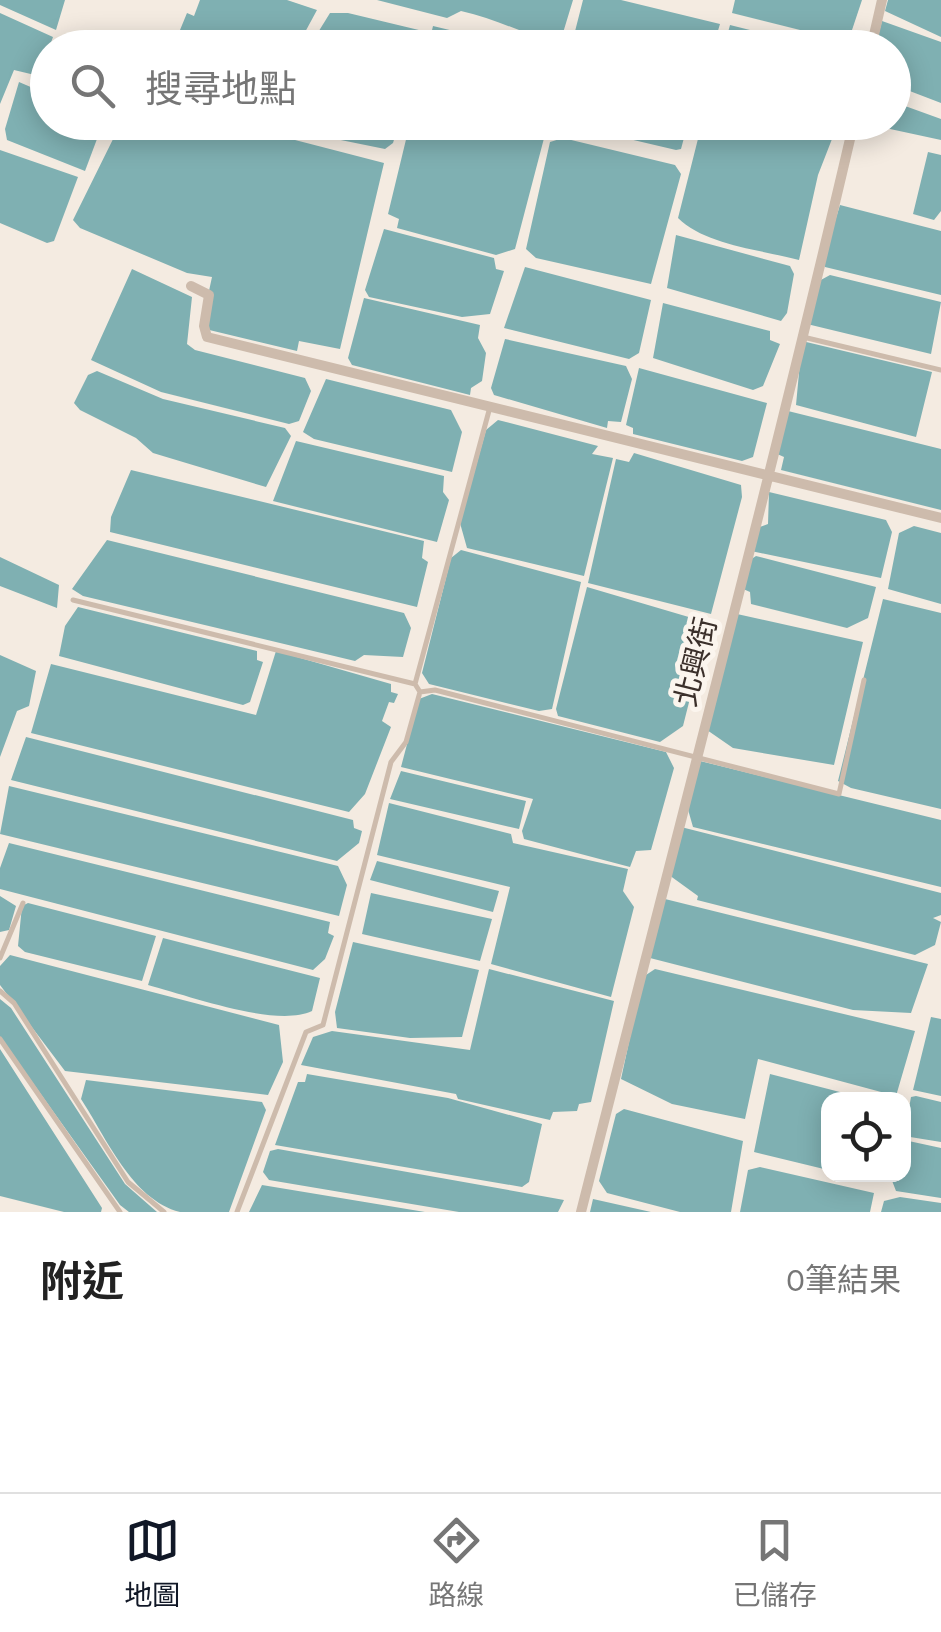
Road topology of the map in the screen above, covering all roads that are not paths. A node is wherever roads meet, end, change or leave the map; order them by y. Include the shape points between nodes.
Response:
1 (882, 0) edge
2 (875, 30) edge
3 (850, 140) edge
4 (191, 286) dead end
5 (803, 336) junction
6 (941, 370) edge
7 (490, 406) junction
8 (770, 475) junction
9 (941, 518) edge
10 (72, 600) dead end
11 (864, 680) dead end
12 (415, 684) junction
13 (420, 692) junction
14 (698, 758) junction
15 (23, 904) dead end
16 (0, 958) edge
17 (0, 991) edge
18 (0, 1038) edge
19 (120, 1212) edge
20 (164, 1212) edge
21 (237, 1212) edge
22 (581, 1212) edge

1 - 2 street
3 - 5 street, 北興街
4 - 7 street via 209,294 207,337
5 - 6 lane
5 - 8 street, 北興街
7 - 8 street
7 - 12 lane
8 - 9 street
8 - 14 street, 北興街
10 - 12 lane
11 - 14 lane via 839,794
12 - 13 lane
13 - 14 lane via 436,690
13 - 21 lane via 406,742 391,762 323,1025 306,1032
14 - 22 street, 北興街
15 - 16 lane
17 - 20 lane via 128,1182
18 - 19 lane

